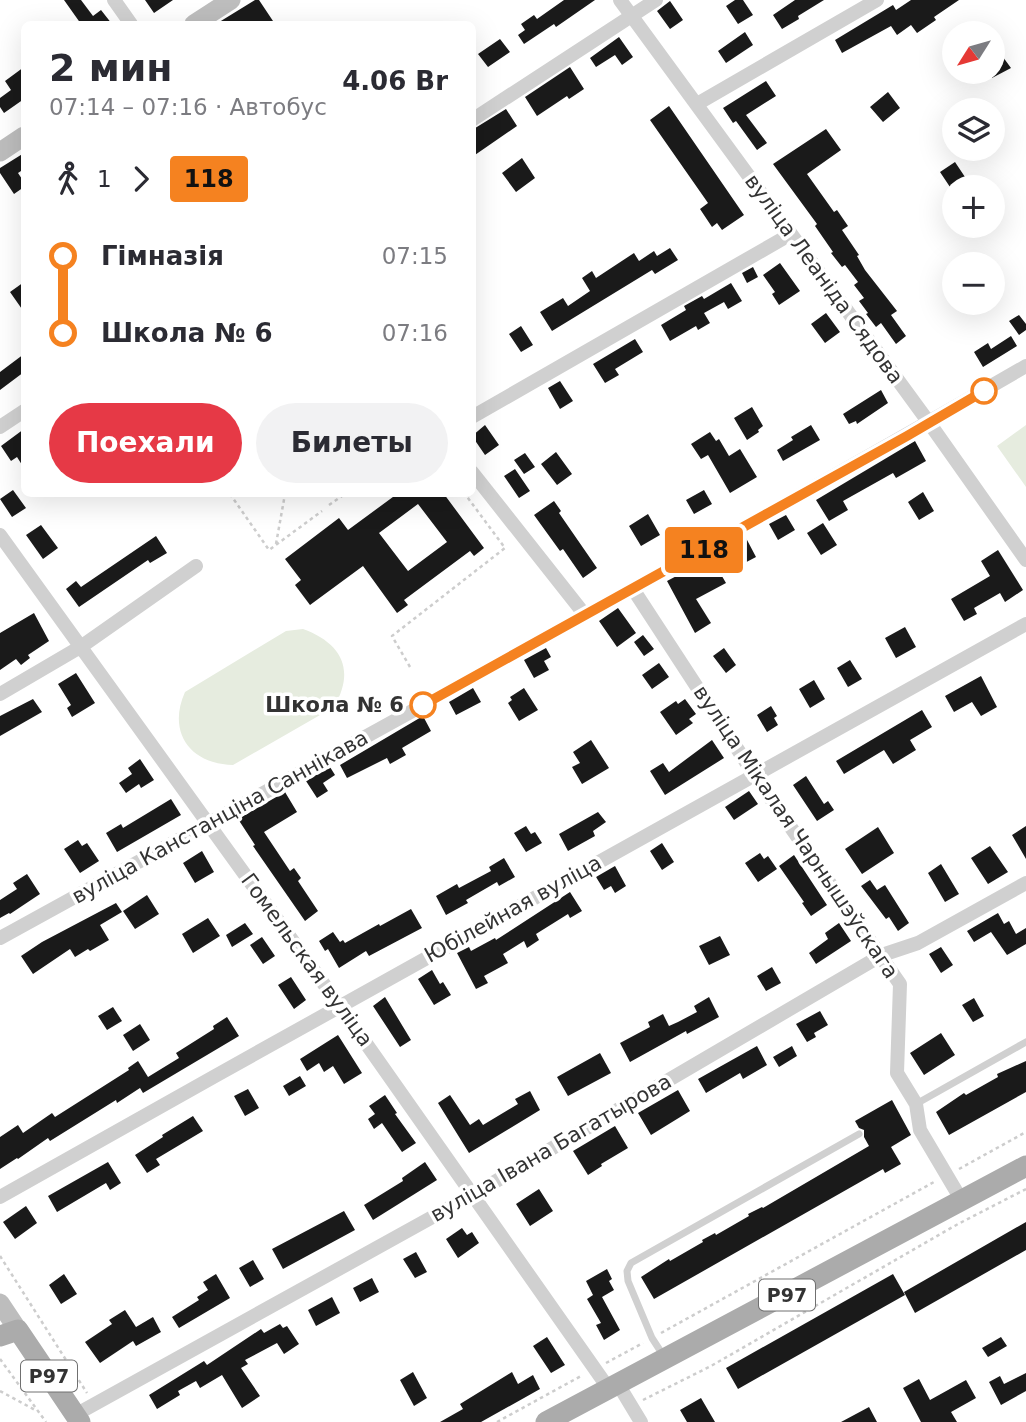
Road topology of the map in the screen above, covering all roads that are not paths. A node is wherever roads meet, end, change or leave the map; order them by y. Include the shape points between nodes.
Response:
1 (114, 0) edge
2 (232, 0) edge
3 (620, 0) edge
4 (656, 0) edge
5 (877, 0) edge
6 (632, 16) junction
7 (129, 21) edge
8 (199, 21) edge
9 (697, 104) junction
10 (476, 117) edge
11 (21, 138) edge
12 (0, 152) edge
13 (792, 234) junction
14 (1026, 366) edge
15 (21, 413) edge
16 (476, 415) edge
17 (930, 424) junction
18 (0, 427) edge
19 (476, 477) edge
20 (0, 535) edge
21 (1026, 560) edge
22 (196, 566) dead end
23 (633, 589) junction
24 (585, 615) junction
25 (1026, 624) edge
26 (82, 646) junction
27 (0, 694) edge
28 (755, 776) junction
29 (209, 823) junction
30 (1026, 883) edge
31 (0, 938) edge
32 (882, 955) junction
33 (339, 1005) junction
34 (1026, 1042) edge
35 (916, 1104) junction
36 (859, 1134) dead end
37 (1026, 1166) edge
38 (474, 1194) junction
39 (0, 1197) edge
40 (962, 1201) junction
41 (0, 1303) edge
42 (9, 1333) edge
43 (665, 1359) junction
44 (613, 1387) junction
45 (77, 1418) edge
46 (546, 1422) edge
47 (641, 1422) edge

1 - 7 street
2 - 8 main road
3 - 6 street, вуліца Леаніда Сядова
4 - 6 street
5 - 9 street
6 - 9 street, вуліца Леаніда Сядова
6 - 10 street
9 - 13 street, вуліца Леаніда Сядова
11 - 12 main road
13 - 16 street
13 - 17 street, вуліца Леаніда Сядова
14 - 17 street, вуліца Канстанціна Саннікава
15 - 18 street
17 - 21 street, вуліца Леаніда Сядова
17 - 23 street, вуліца Канстанціна Саннікава
19 - 24 street
20 - 26 street, Гомельская вуліца
22 - 26 street
23 - 24 street, вуліца Канстанціна Саннікава
23 - 28 street, вуліца Мікалая Чарнышэўскага
24 - 29 street, вуліца Канстанціна Саннікава
25 - 28 street, Юбілейная вуліца
26 - 27 street
26 - 29 street, Гомельская вуліца
28 - 32 street, вуліца Мікалая Чарнышэўскага
28 - 33 street, Юбілейная вуліца
29 - 31 street, вуліца Канстанціна Саннікава
29 - 33 street, Гомельская вуліца
30 - 32 street, вуліца Івана Багатырова via 918,943
32 - 35 street, вуліца Мікалая Чарнышэўскага via 900,984 897,1073
32 - 38 street, вуліца Івана Багатырова
33 - 38 street, Гомельская вуліца
33 - 39 street, Юбілейная вуліца
34 - 35 lane
35 - 40 street, вуліца Мікалая Чарнышэўскага via 920,1130
36 - 43 lane via 631,1263 628,1281
37 - 40 main road, Р97
38 - 44 street, Гомельская вуліца via 595,1368
38 - 45 street, вуліца Івана Багатырова
40 - 43 main road, Р97
41 - 42 main road
42 - 45 main road, Р97
43 - 44 main road, Р97
44 - 46 main road, Р97
44 - 47 street, Гомельская вуліца

